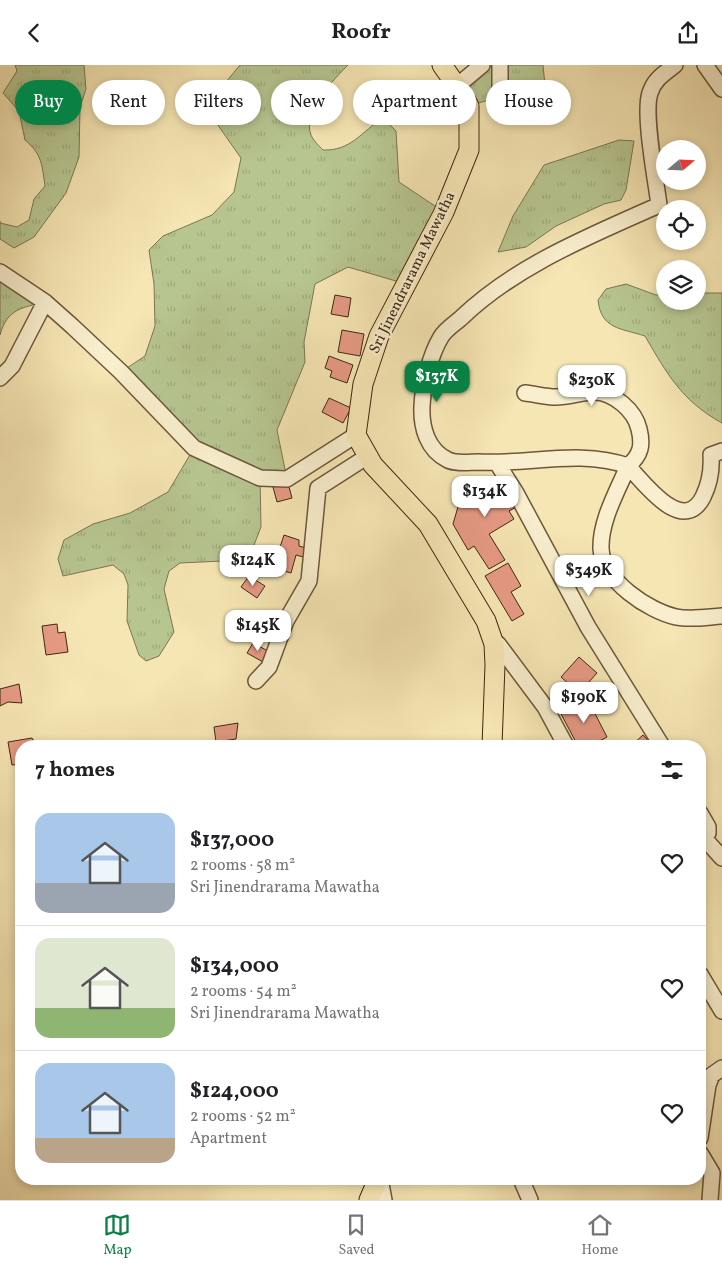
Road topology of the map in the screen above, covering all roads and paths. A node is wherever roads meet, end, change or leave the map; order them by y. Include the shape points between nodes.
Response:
1 (442, 65) edge
2 (482, 65) edge
3 (500, 65) edge
4 (676, 65) edge
5 (704, 65) edge
6 (453, 80) edge
7 (464, 80) edge
8 (500, 80) edge
9 (722, 89) edge
10 (469, 125) edge
11 (0, 272) edge
12 (45, 302) junction
13 (0, 378) edge
14 (525, 393) dead end
15 (356, 435) junction
16 (722, 451) edge
17 (368, 456) junction
18 (497, 463) junction
19 (628, 466) junction
20 (722, 616) edge
21 (494, 644) junction
22 (256, 681) dead end
23 (492, 740) edge
24 (563, 740) edge
25 (658, 740) edge
26 (706, 841) edge
27 (722, 857) edge
28 (706, 984) edge
29 (722, 1011) edge
30 (722, 1068) edge
31 (706, 1098) edge
32 (706, 1163) edge
33 (376, 1185) edge
34 (380, 1185) edge
35 (524, 1185) edge
36 (369, 1200) edge
37 (384, 1200) edge
38 (530, 1200) edge
39 (710, 1200) edge

1 - 6 main road, Sri Jinendrarama Mawatha
2 - 7 street
3 - 8 street
4 - 18 street via 658,78 649,93 649,125 659,205 553,253 481,298 441,336 423,386 425,437 439,455 450,461
5 - 9 street
10 - 15 main road, Sri Jinendrarama Mawatha via 469,150 444,212 379,336 363,384
11 - 12 street
12 - 13 street via 12,366
12 - 15 street via 121,372 194,448 260,478 287,479
14 - 19 street via 554,397 596,391 619,401 632,411 642,441 638,458
15 - 17 main road
16 - 19 street via 711,455 710,480 700,503 685,511 659,499
17 - 21 main road via 428,524 486,621
17 - 22 street via 318,488 309,581 286,621 269,667
18 - 19 street via 572,458 611,460
18 - 25 street via 588,627
19 - 20 street via 606,518 601,551 609,571 648,608 677,617
21 - 23 main road
21 - 24 street via 498,644 545,707
26 - 27 street
28 - 29 street
30 - 31 street via 712,1075
32 - 39 street via 712,1173
33 - 36 main road
34 - 37 street
35 - 38 street

